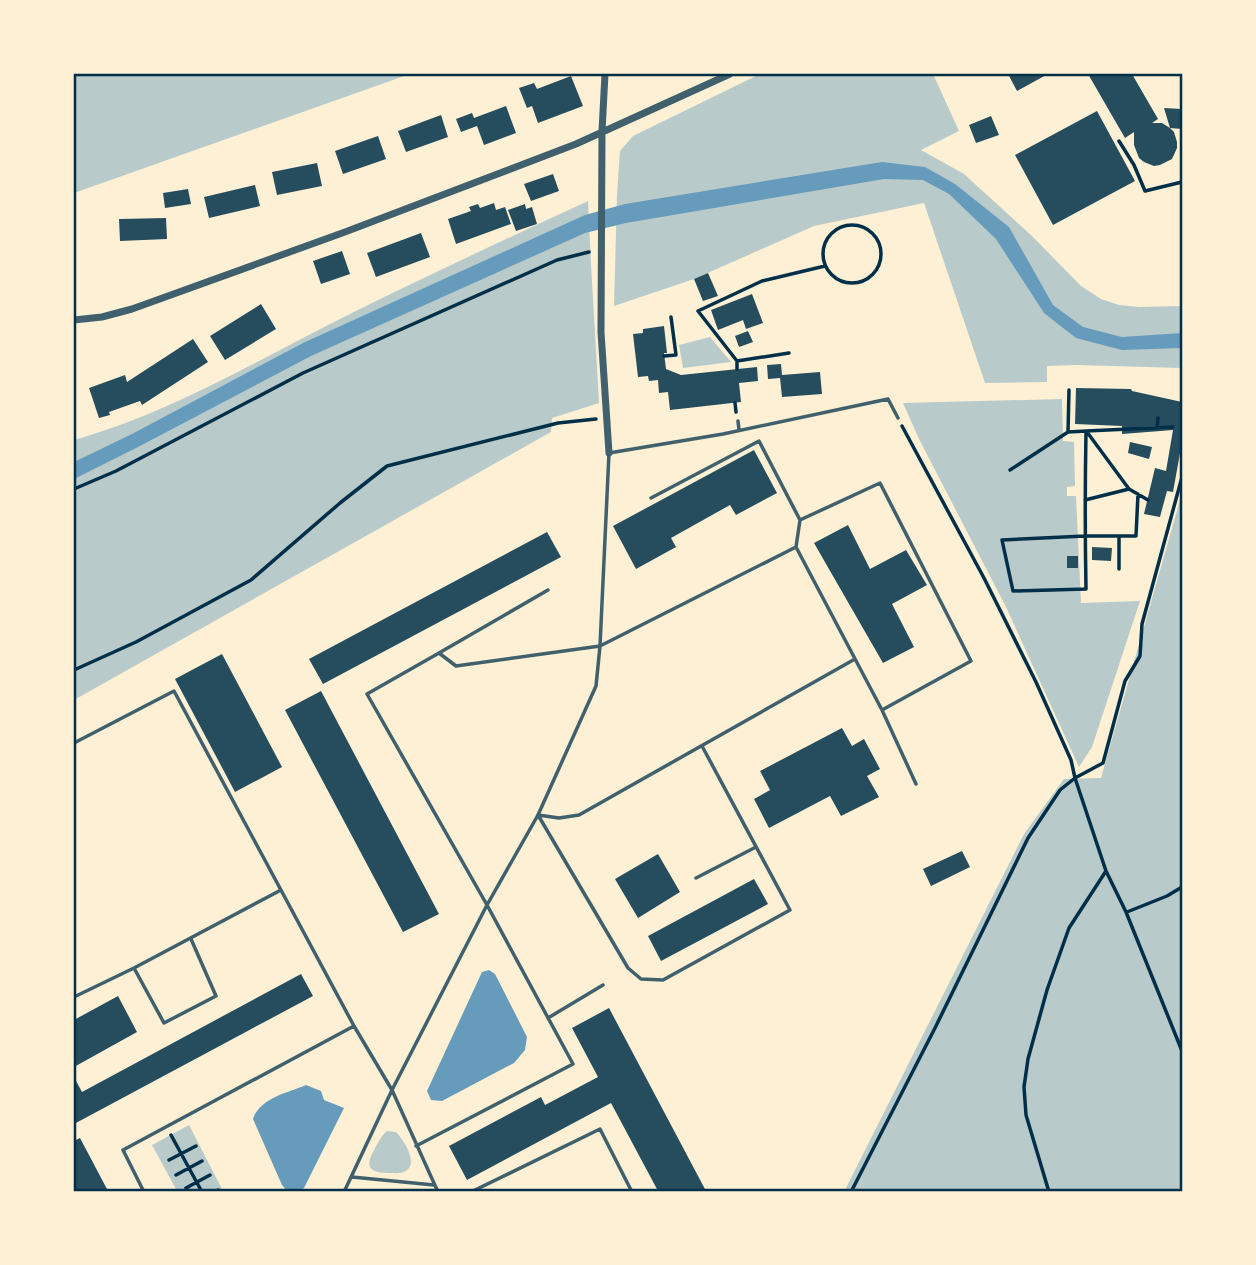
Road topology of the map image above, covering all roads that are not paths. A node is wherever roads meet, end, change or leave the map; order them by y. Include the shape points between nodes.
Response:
1 (605, 74) edge
2 (730, 74) edge
3 (602, 131) junction
4 (74, 320) edge
5 (898, 418) road end
6 (738, 421) dead end
7 (739, 430) junction
8 (609, 453) junction
9 (651, 498) dead end
10 (800, 520) junction
11 (796, 547) junction
12 (548, 590) dead end
13 (600, 646) junction
14 (439, 653) junction
15 (855, 659) junction
16 (882, 710) junction
17 (74, 743) edge
18 (702, 746) junction
19 (916, 784) dead end
20 (538, 816) junction
21 (756, 847) junction
22 (696, 878) dead end
23 (281, 890) junction
24 (487, 905) junction
25 (191, 938) junction
26 (134, 968) junction
27 (603, 985) dead end
28 (74, 997) edge
29 (548, 1018) junction
30 (354, 1026) junction
31 (392, 1090) junction
32 (416, 1146) junction
33 (352, 1177) junction
34 (434, 1185) junction
35 (144, 1192) edge
36 (344, 1192) edge
37 (438, 1192) edge
38 (471, 1192) edge
39 (632, 1192) edge

1 - 3 street
2 - 3 street
3 - 4 street via 132,309
3 - 8 street via 601,332
5 - 7 lane via 888,399
6 - 7 lane
7 - 8 lane
8 - 13 lane
9 - 10 lane via 758,441
10 - 11 lane
10 - 16 lane via 880,484 971,661
11 - 13 lane
11 - 15 lane
12 - 14 lane
13 - 14 lane via 456,666
13 - 20 lane via 596,686
14 - 24 lane via 367,694
15 - 16 lane
15 - 18 lane
16 - 19 lane
17 - 23 lane via 174,691
18 - 20 lane via 579,815
18 - 21 lane
20 - 21 lane via 628,968 641,979 663,981 790,910
20 - 24 lane
21 - 22 lane
23 - 25 lane
23 - 30 lane
24 - 29 lane
24 - 31 lane
25 - 26 lane
25 - 26 lane via 216,996 164,1023
26 - 28 lane
27 - 29 lane
29 - 32 lane via 573,1064
30 - 31 lane
30 - 35 lane via 123,1150
31 - 32 lane
31 - 33 lane
32 - 34 lane
33 - 34 lane
33 - 36 lane
34 - 37 lane
38 - 39 lane via 600,1129

